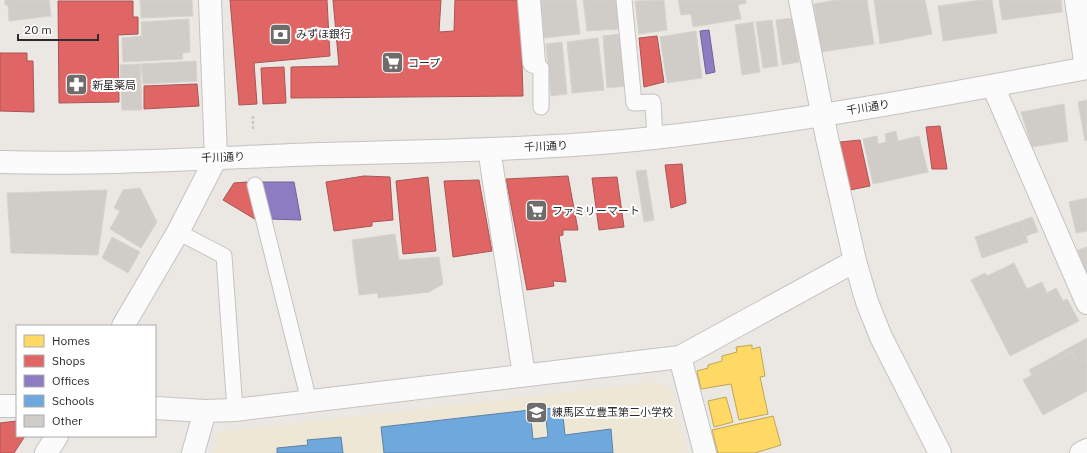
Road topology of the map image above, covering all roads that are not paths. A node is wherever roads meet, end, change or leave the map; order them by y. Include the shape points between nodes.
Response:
1 (210, 0) edge
2 (529, 0) edge
3 (624, 0) edge
4 (800, 0) edge
5 (1076, 0) edge
6 (534, 62) joint
7 (1087, 68) edge
8 (993, 86) junction
9 (541, 107) dead end
10 (822, 114) junction
11 (655, 138) junction
12 (489, 149) junction
13 (216, 158) junction
14 (0, 162) edge
15 (255, 185) dead end
16 (178, 232) junction
17 (855, 261) junction
18 (1086, 298) edge
19 (124, 325) edge
20 (680, 357) junction
21 (524, 375) junction
22 (308, 401) junction
23 (0, 406) edge
24 (16, 406) edge
25 (156, 408) edge
26 (235, 410) junction
27 (205, 411) junction
28 (56, 437) edge
29 (1087, 450) edge
30 (46, 453) edge
31 (193, 453) edge
32 (705, 453) edge
33 (940, 453) edge
34 (1081, 453) edge

1 - 13 street
2 - 6 street
3 - 11 lane via 634,103 653,102
4 - 10 street
5 - 7 street
6 - 9 lane via 541,68
7 - 8 street, 千川通り
8 - 10 street, 千川通り
8 - 18 street
10 - 11 street, 千川通り
10 - 17 street
11 - 12 street, 千川通り
12 - 13 street, 千川通り
12 - 21 street
13 - 14 street, 千川通り
13 - 16 street
15 - 22 lane
16 - 19 street
16 - 26 lane via 224,256
17 - 20 street
17 - 33 street via 881,337
20 - 21 street
20 - 32 street
21 - 22 street
22 - 26 street
23 - 24 street
25 - 27 street
26 - 27 street
27 - 31 street
28 - 30 street
29 - 34 street

